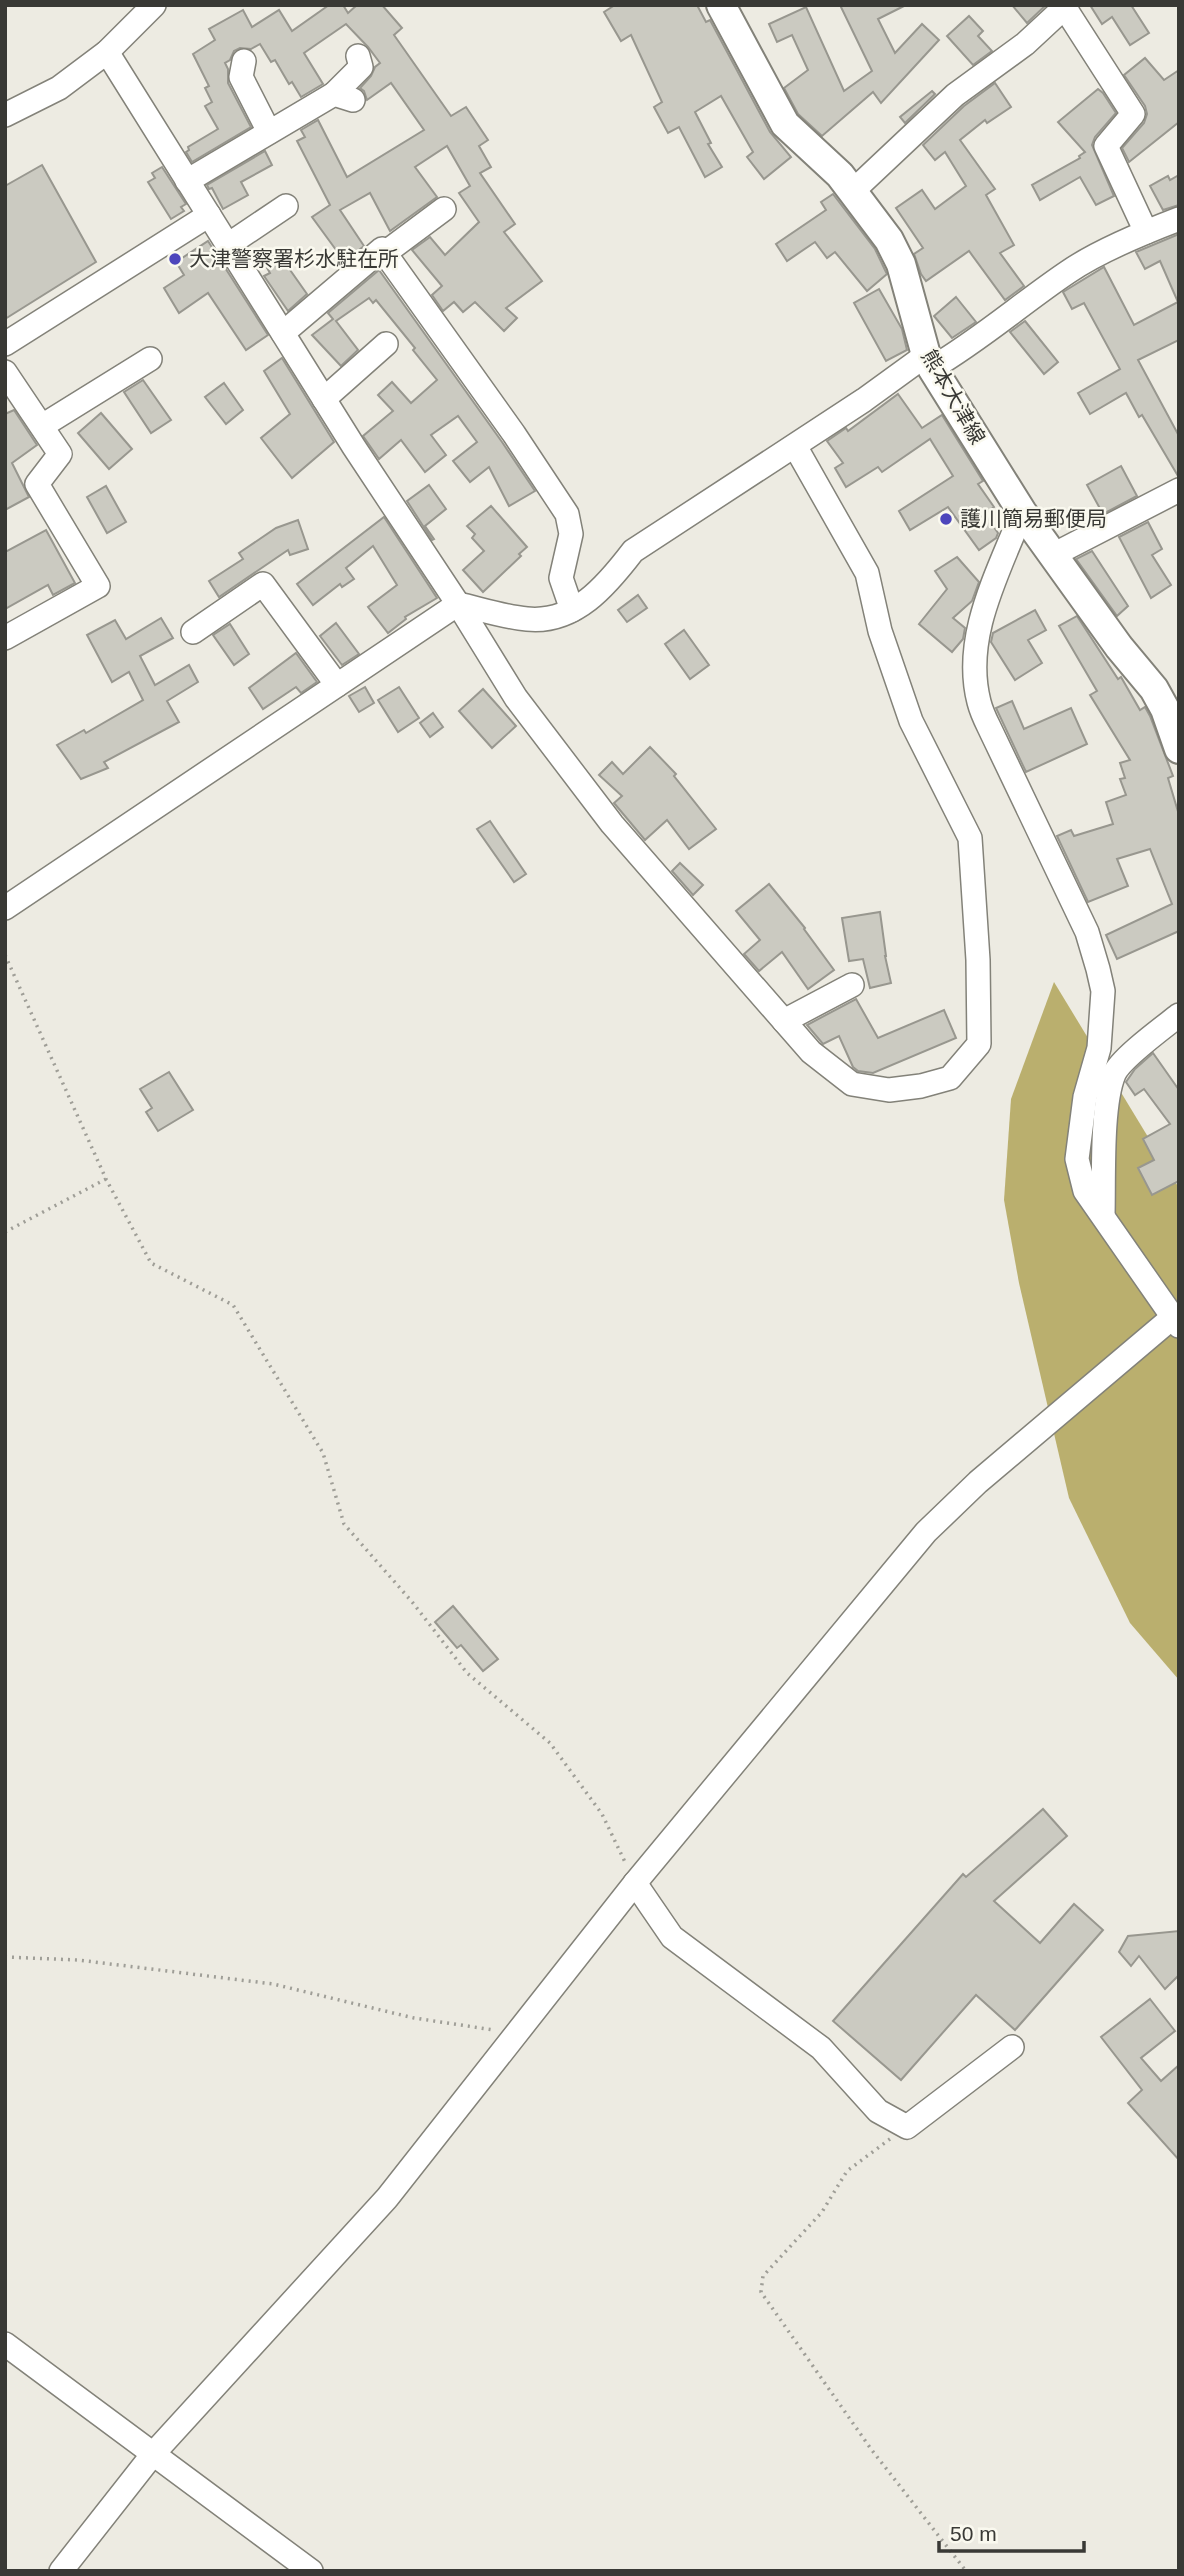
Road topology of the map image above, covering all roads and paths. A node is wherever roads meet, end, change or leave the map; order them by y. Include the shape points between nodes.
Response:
1 (153, 5) edge
2 (721, 5) edge
3 (1065, 6) edge
4 (107, 52) junction
5 (358, 56) dead end
6 (244, 61) dead end
7 (162, 109) dead end
8 (5, 115) edge
9 (270, 132) junction
10 (185, 177) junction
11 (853, 191) junction
12 (286, 206) dead end
13 (444, 209) dead end
14 (209, 215) junction
15 (1179, 219) edge
16 (1146, 232) junction
17 (228, 245) junction
18 (385, 253) junction
19 (283, 333) junction
20 (5, 344) edge
21 (386, 344) dead end
22 (150, 359) dead end
23 (929, 361) junction
24 (5, 372) edge
25 (324, 399) junction
26 (42, 426) junction
27 (795, 446) junction
28 (1179, 490) edge
29 (1022, 512) junction
30 (1053, 555) junction
31 (458, 604) junction
32 (572, 610) junction
33 (193, 632) dead end
34 (5, 638) edge
35 (337, 685) junction
36 (1179, 749) edge
37 (5, 908) edge
38 (5, 955) edge
39 (852, 985) dead end
40 (1179, 1015) edge
41 (784, 1021) junction
42 (106, 1179) junction
43 (1103, 1215) junction
44 (5, 1232) edge
45 (1176, 1321) edge
46 (635, 1883) junction
47 (5, 1957) edge
48 (517, 2032) junction
49 (1012, 2047) dead end
50 (907, 2127) junction
51 (5, 2344) edge
52 (153, 2454) junction
53 (61, 2571) edge
54 (312, 2571) edge
55 (966, 2571) edge

1 - 4 street
2 - 11 main road, 熊本大津線 via 785,124
3 - 11 street via 1025,44 955,95
3 - 16 street via 1133,114 1106,146
4 - 8 street via 59,88
4 - 10 street
5 - 9 street via 360,67 344,97
6 - 9 street via 241,77
7 - 10 street via 185,153
9 - 10 street
10 - 14 street
11 - 23 main road, 熊本大津線 via 901,264
12 - 17 street
13 - 18 street
14 - 17 street
14 - 20 street
15 - 16 street
16 - 23 street via 1070,270 955,355
17 - 19 street
18 - 19 street via 382,249
18 - 32 street via 567,514 572,534 561,578
19 - 25 street
21 - 25 street
22 - 26 street
23 - 27 street
23 - 29 main road, 熊本大津線
24 - 26 street
25 - 31 street
26 - 34 street via 60,454 37,484 98,586
27 - 32 street via 633,551 611,580
27 - 41 street via 867,573 880,631 911,721 970,838 979,1044 950,1078 889,1090 852,1084 811,1052
28 - 30 street
29 - 30 main road, 熊本大津線
29 - 43 street via 980,619 975,656 978,701 1087,932 1098,968 1103,991 1099,1048 1085,1097 1077,1159 1085,1191
30 - 36 main road, 熊本大津線 via 1154,689
31 - 32 street via 526,620 562,616
31 - 35 street
31 - 41 street via 516,698 612,824
33 - 35 street via 263,584
35 - 37 street
38 - 42 path
39 - 41 street
40 - 43 street via 1115,1071 1107,1100
42 - 44 path
42 - 46 path via 151,1263 233,1305 323,1453 344,1524 467,1673 550,1743 602,1814
43 - 45 street
45 - 46 street via 978,1482 926,1532
46 - 48 street
46 - 50 street via 672,1937 821,2048 878,2110
47 - 48 path via 78,1960 273,1984 414,2018
48 - 52 street via 387,2197
49 - 50 street
50 - 55 path via 847,2171 822,2212 763,2276 761,2292 871,2449
51 - 52 street
52 - 53 street
52 - 54 street

